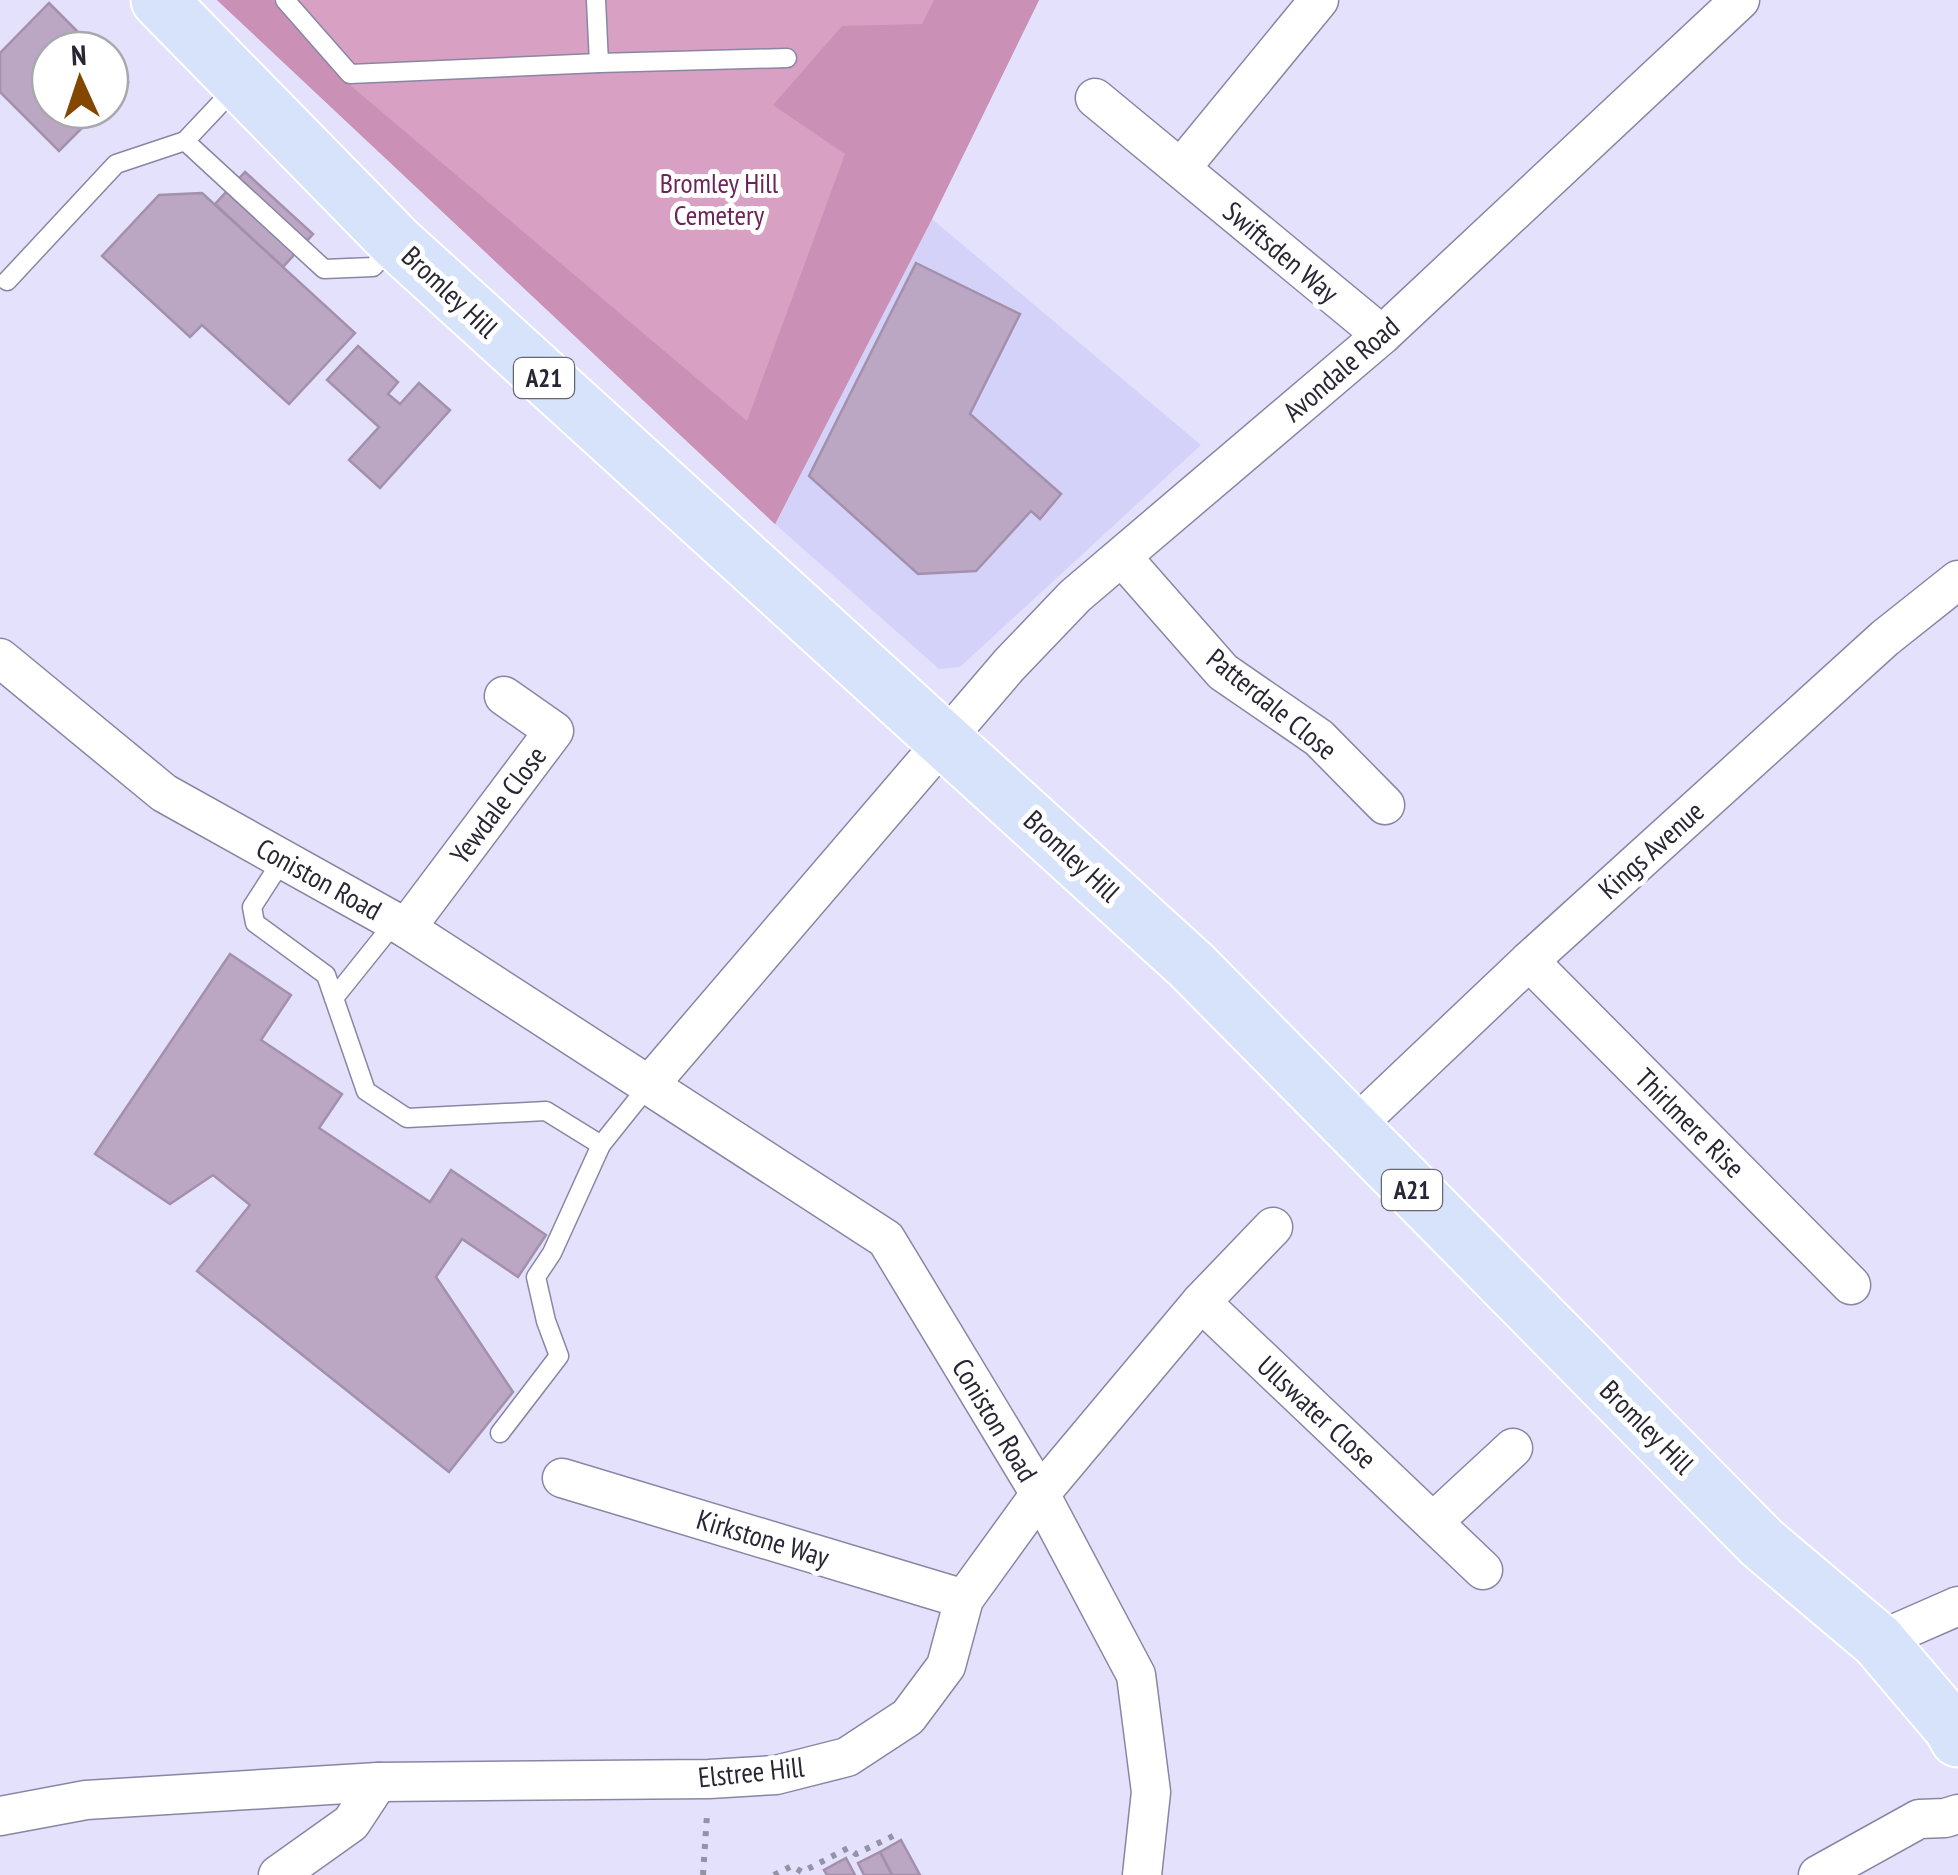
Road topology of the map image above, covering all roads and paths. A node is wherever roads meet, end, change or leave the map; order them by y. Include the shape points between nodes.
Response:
1 (158, 0) edge
2 (286, 0) edge
3 (596, 0) edge
4 (1320, 0) edge
5 (1740, 0) edge
6 (787, 58) dead end
7 (599, 63) junction
8 (238, 84) junction
9 (1095, 98) dead end
10 (185, 141) junction
11 (1181, 168) junction
12 (396, 242) junction
13 (7, 282) dead end
14 (1382, 335) junction
15 (1122, 557) junction
16 (1958, 580) edge
17 (0, 658) edge
18 (504, 696) dead end
19 (944, 739) junction
20 (1385, 805) dead end
21 (282, 859) junction
22 (401, 925) junction
23 (1529, 962) junction
24 (334, 998) junction
25 (650, 1084) junction
26 (1352, 1129) junction
27 (601, 1145) junction
28 (1272, 1227) dead end
29 (1851, 1285) dead end
30 (1201, 1302) junction
31 (500, 1434) dead end
32 (1513, 1448) dead end
33 (562, 1478) dead end
34 (1040, 1494) junction
35 (1433, 1522) junction
36 (1482, 1570) dead end
37 (964, 1599) junction
38 (1958, 1606) edge
39 (1878, 1641) junction
40 (1958, 1738) edge
41 (378, 1782) junction
42 (707, 1812) dead end
43 (1958, 1814) edge
44 (0, 1816) edge
45 (897, 1834) dead end
46 (278, 1875) edge
47 (703, 1875) edge
48 (774, 1875) edge
49 (1142, 1875) edge
50 (1818, 1875) edge

1 - 8 main road, Bromley Hill / A21
2 - 7 lane via 350,74
3 - 7 lane
4 - 11 street
5 - 14 street, Avondale Road
6 - 7 lane
8 - 10 lane
8 - 12 main road, Bromley Hill / A21
9 - 11 street, Swiftsden Way
10 - 12 lane via 324,268 373,267
10 - 13 lane via 116,164
11 - 14 street, Swiftsden Way
12 - 19 main road, Bromley Hill / A21
14 - 15 street, Avondale Road
15 - 19 street, Avondale Road via 1075,596
15 - 20 street, Patterdale Close via 1223,672 1320,738
16 - 23 street, Kings Avenue
17 - 21 street, Coniston Road via 164,793
18 - 22 street, Yewdale Close via 554,731
19 - 25 street
19 - 26 main road, Bromley Hill / A21 via 1191,966
21 - 22 street, Coniston Road
21 - 24 lane via 252,908 254,923 326,976
22 - 24 lane
22 - 25 street, Coniston Road
23 - 26 street, Kings Avenue
23 - 29 street, Thirlmere Rise
24 - 27 lane via 366,1091 407,1118 546,1111
25 - 27 lane
25 - 34 street, Coniston Road via 886,1240
26 - 39 main road, Bromley Hill / A21 via 1762,1543
27 - 31 lane via 536,1277 559,1356
28 - 30 street
30 - 34 street
30 - 35 street, Ullswater Close
32 - 35 street
33 - 37 street, Kirkstone Way
34 - 37 street, Elstree Hill
34 - 49 street, Coniston Road via 1136,1675 1151,1792
35 - 36 street, Ullswater Close
37 - 41 street, Elstree Hill via 946,1666 908,1717 847,1757 776,1775 709,1779
38 - 39 street
39 - 40 main road, Bromley Hill / A21
41 - 44 street, Elstree Hill via 86,1800
41 - 46 street via 351,1823
42 - 47 path
43 - 50 street via 1920,1819
45 - 48 path via 856,1854 848,1848 802,1872 792,1866

